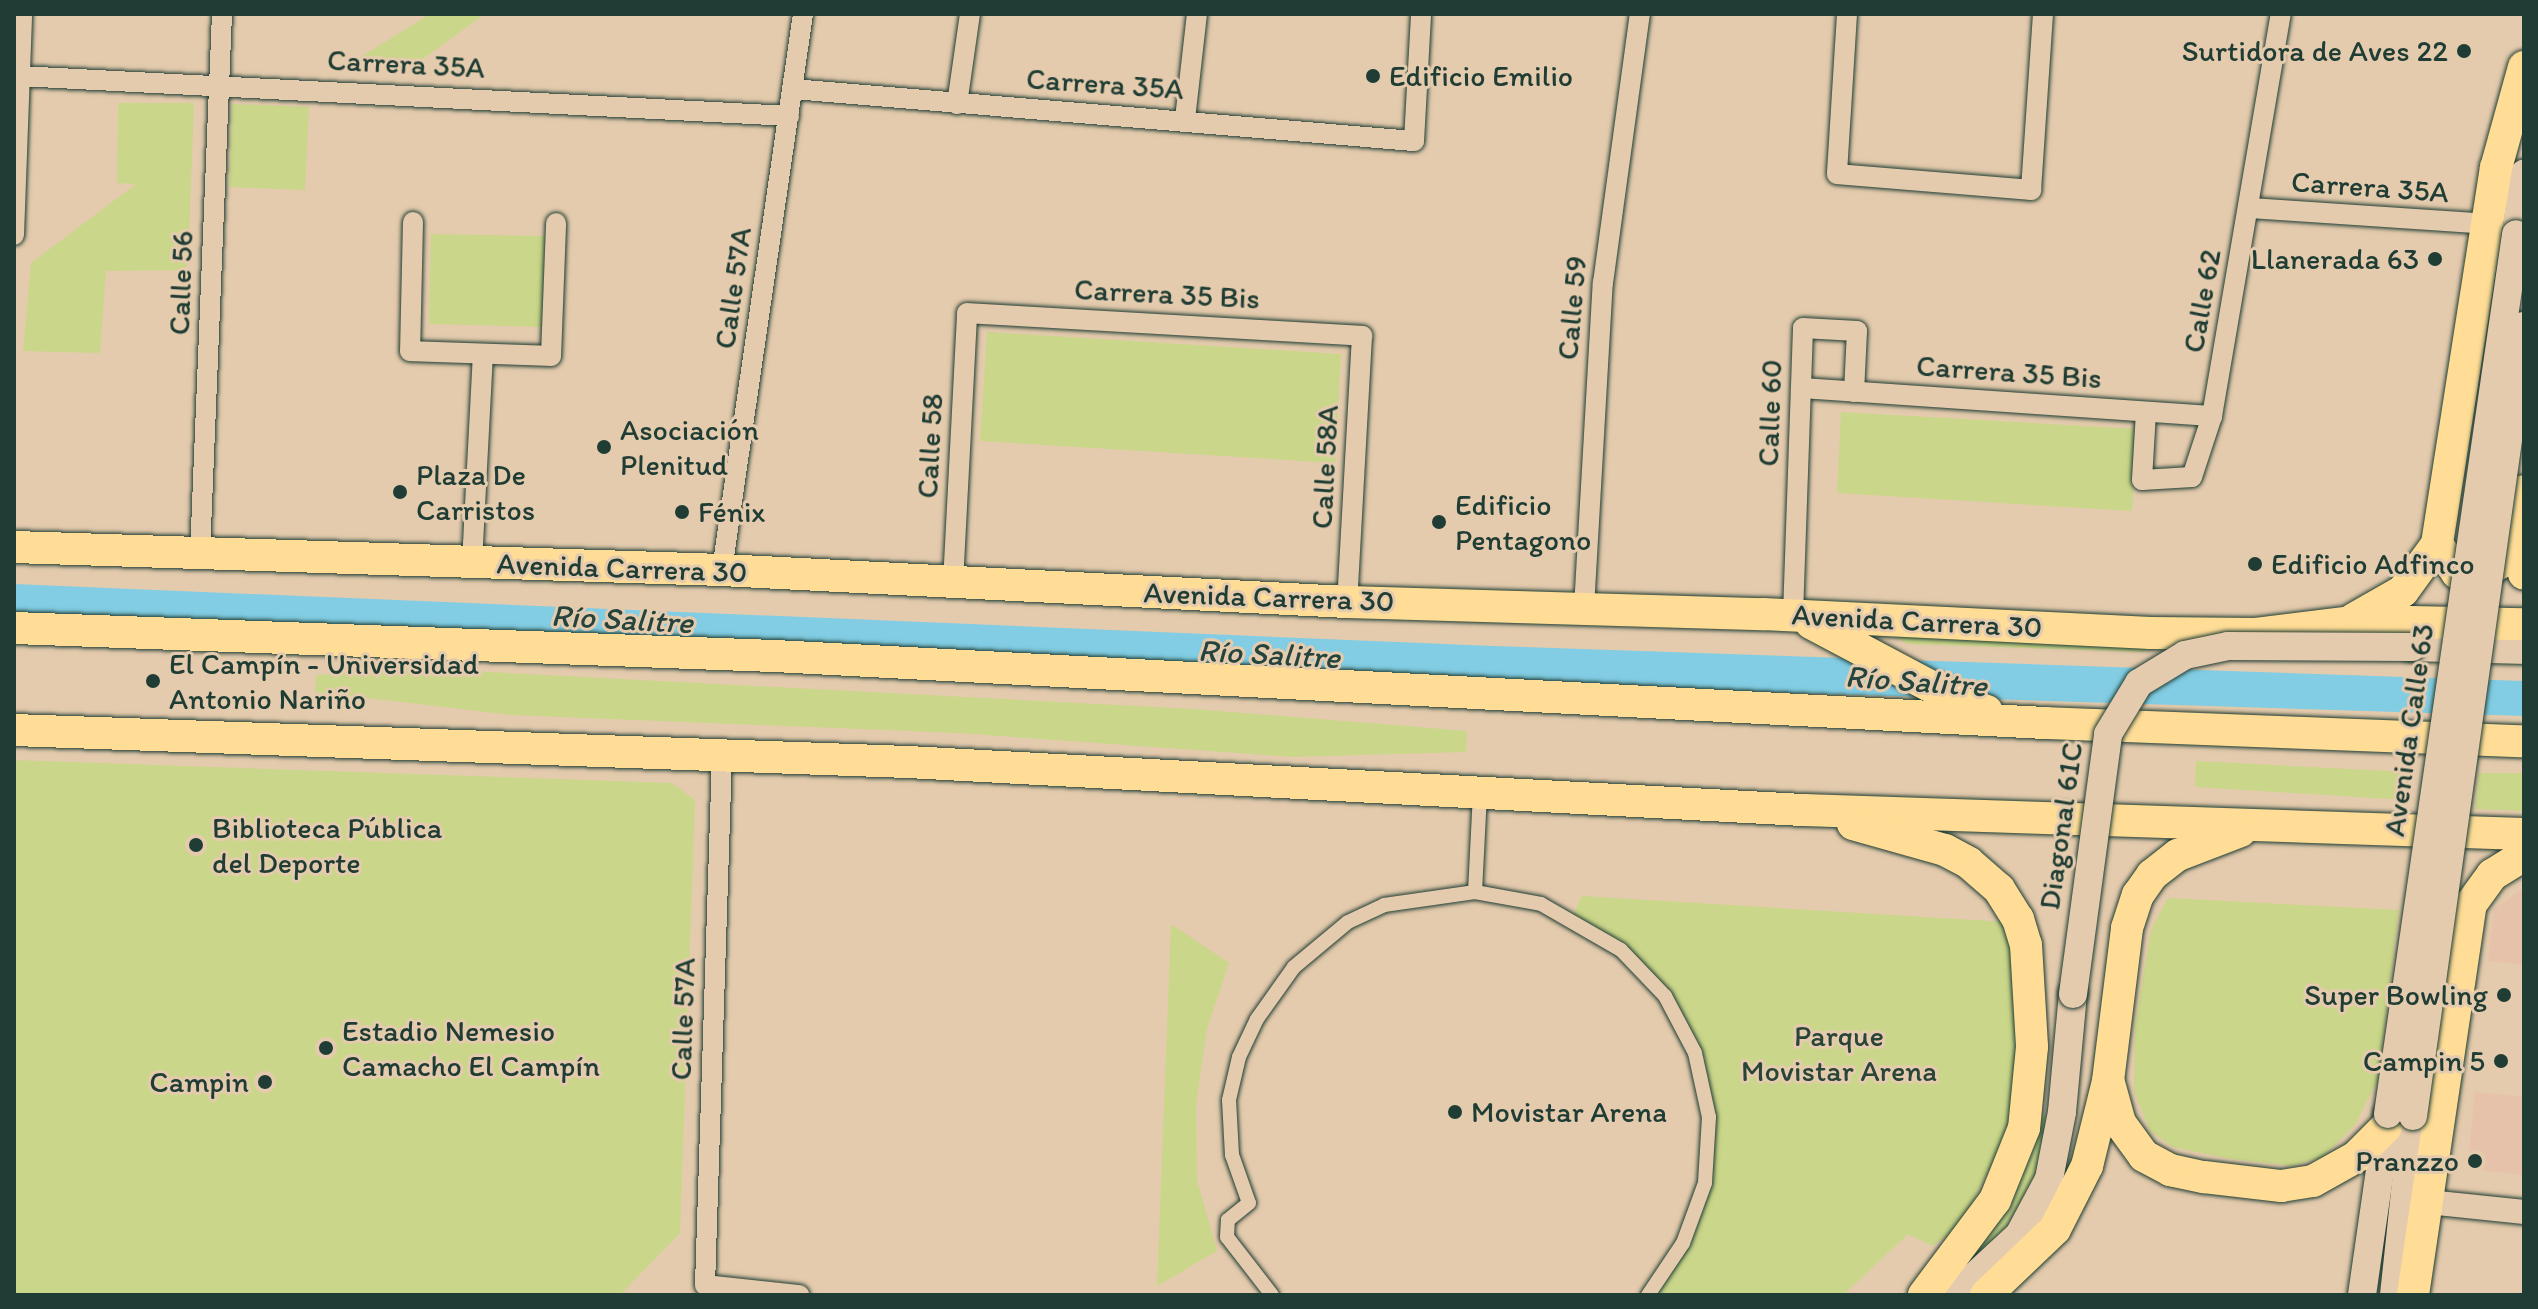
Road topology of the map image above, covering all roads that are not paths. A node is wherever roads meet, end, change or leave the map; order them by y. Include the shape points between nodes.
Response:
1 (22, 14) edge
2 (222, 14) edge
3 (803, 14) edge
4 (970, 14) edge
5 (1197, 14) edge
6 (1421, 14) edge
7 (1640, 14) edge
8 (1847, 14) edge
9 (2043, 14) edge
10 (2281, 14) edge
11 (2524, 67) edge
12 (19, 76) junction
13 (219, 83) junction
14 (793, 89) junction
15 (957, 104) junction
16 (789, 116) junction
17 (1185, 119) junction
18 (2524, 174) edge
19 (2249, 208) junction
20 (413, 222) dead end
21 (556, 223) dead end
22 (2501, 229) junction
23 (14, 235) edge
24 (967, 313) joint
25 (2524, 326) edge
26 (1362, 336) joint
27 (483, 354) junction
28 (1801, 388) junction
29 (1854, 392) junction
30 (2146, 412) junction
31 (2212, 416) junction
32 (2524, 491) edge
33 (2518, 532) junction
34 (2437, 544) junction
35 (14, 547) edge
36 (200, 554) junction
37 (472, 563) junction
38 (722, 570) junction
39 (2524, 574) edge
40 (953, 583) junction
41 (1347, 602) junction
42 (1584, 608) junction
43 (1793, 615) junction
44 (2345, 623) junction
45 (2524, 624) edge
46 (14, 628) edge
47 (2524, 650) edge
48 (2045, 723) junction
49 (14, 730) edge
50 (2524, 741) edge
51 (722, 756) junction
52 (1480, 792) junction
53 (1804, 810) junction
54 (2264, 824) junction
55 (2524, 834) edge
56 (2524, 855) edge
57 (1475, 892) junction
58 (2108, 1081) junction
59 (2396, 1119) junction
60 (2428, 1202) junction
61 (2524, 1212) edge
62 (799, 1295) edge
63 (1272, 1295) edge
64 (1648, 1295) edge
65 (1924, 1295) edge
66 (1954, 1295) edge
67 (1986, 1295) edge
68 (2362, 1295) edge
69 (2394, 1295) edge
70 (2413, 1295) edge

1 - 12 street
2 - 13 street, Calle 56
3 - 14 street, Calle 57A
4 - 15 street
5 - 17 street
6 - 17 street, Carrera 35A via 1414,141
7 - 42 street, Calle 59 via 1604,270
8 - 9 street via 1837,174 2031,190
10 - 19 street, Calle 62
11 - 22 highway
12 - 13 street, Carrera 35A
12 - 23 street
13 - 16 street, Carrera 35A
13 - 36 street, Calle 56
14 - 15 street, Carrera 35A
14 - 16 street, Calle 57A
15 - 17 street, Carrera 35A
16 - 38 street, Calle 57A
18 - 22 main road, Avenida Calle 63
19 - 22 street, Carrera 35A
19 - 31 street, Calle 62
20 - 27 street via 410,351
21 - 27 street via 551,356
22 - 34 highway
22 - 59 main road, Avenida Calle 63, bridge
24 - 26 street, Carrera 35 Bis
24 - 40 street, Calle 58
25 - 59 main road, Avenida Calle 63, bridge
26 - 41 street, Calle 58A
27 - 37 street
28 - 29 street, Carrera 35 Bis
28 - 29 street, Calle 60 via 1803,328 1857,331
28 - 43 street, Calle 60
29 - 30 street, Carrera 35 Bis
30 - 31 street, Carrera 35 Bis
30 - 31 street, Calle 62 via 2142,480 2192,477
32 - 33 highway
33 - 34 highway via 2500,563 2480,575 2457,573
33 - 39 highway
34 - 44 highway via 2403,591
35 - 36 highway, Avenida Carrera 30
36 - 37 highway, Avenida Carrera 30
37 - 38 highway, Avenida Carrera 30
38 - 40 highway, Avenida Carrera 30
40 - 41 highway, Avenida Carrera 30
41 - 42 highway, Avenida Carrera 30
42 - 43 highway, Avenida Carrera 30
43 - 44 highway, Avenida Carrera 30 via 2233,635
43 - 48 highway via 1964,704
44 - 45 highway, Avenida Carrera 30
46 - 48 highway via 775,656
47 - 66 main road, Diagonal 61C, bridge via 2228,646 2185,655 2139,683 2116,717 2106,746 2049,1179 2019,1235
48 - 50 highway
49 - 51 highway
51 - 52 highway
51 - 62 street, Calle 57A via 705,1285
52 - 53 highway
52 - 57 street
53 - 54 highway
53 - 65 highway via 1945,850 1969,863 1999,889 2018,919 2026,945 2032,1047 2024,1128 1995,1200
54 - 55 highway
54 - 58 highway via 2178,855 2138,895 2127,928
56 - 60 highway via 2492,875 2471,904
57 - 63 street via 1384,905 1348,922 1294,967 1257,1019 1239,1057 1229,1100 1232,1155 1249,1203 1228,1220 1227,1237
57 - 64 street via 1541,904 1621,950 1665,996 1695,1053 1709,1117 1705,1183 1683,1243
58 - 59 highway via 2120,1123 2144,1156 2170,1170 2204,1177 2281,1186 2313,1181 2356,1157
58 - 67 highway via 2087,1166 2068,1209 2035,1252
59 - 68 main road, Avenida Calle 63
59 - 69 main road, Avenida Calle 63
60 - 61 street
60 - 70 highway

